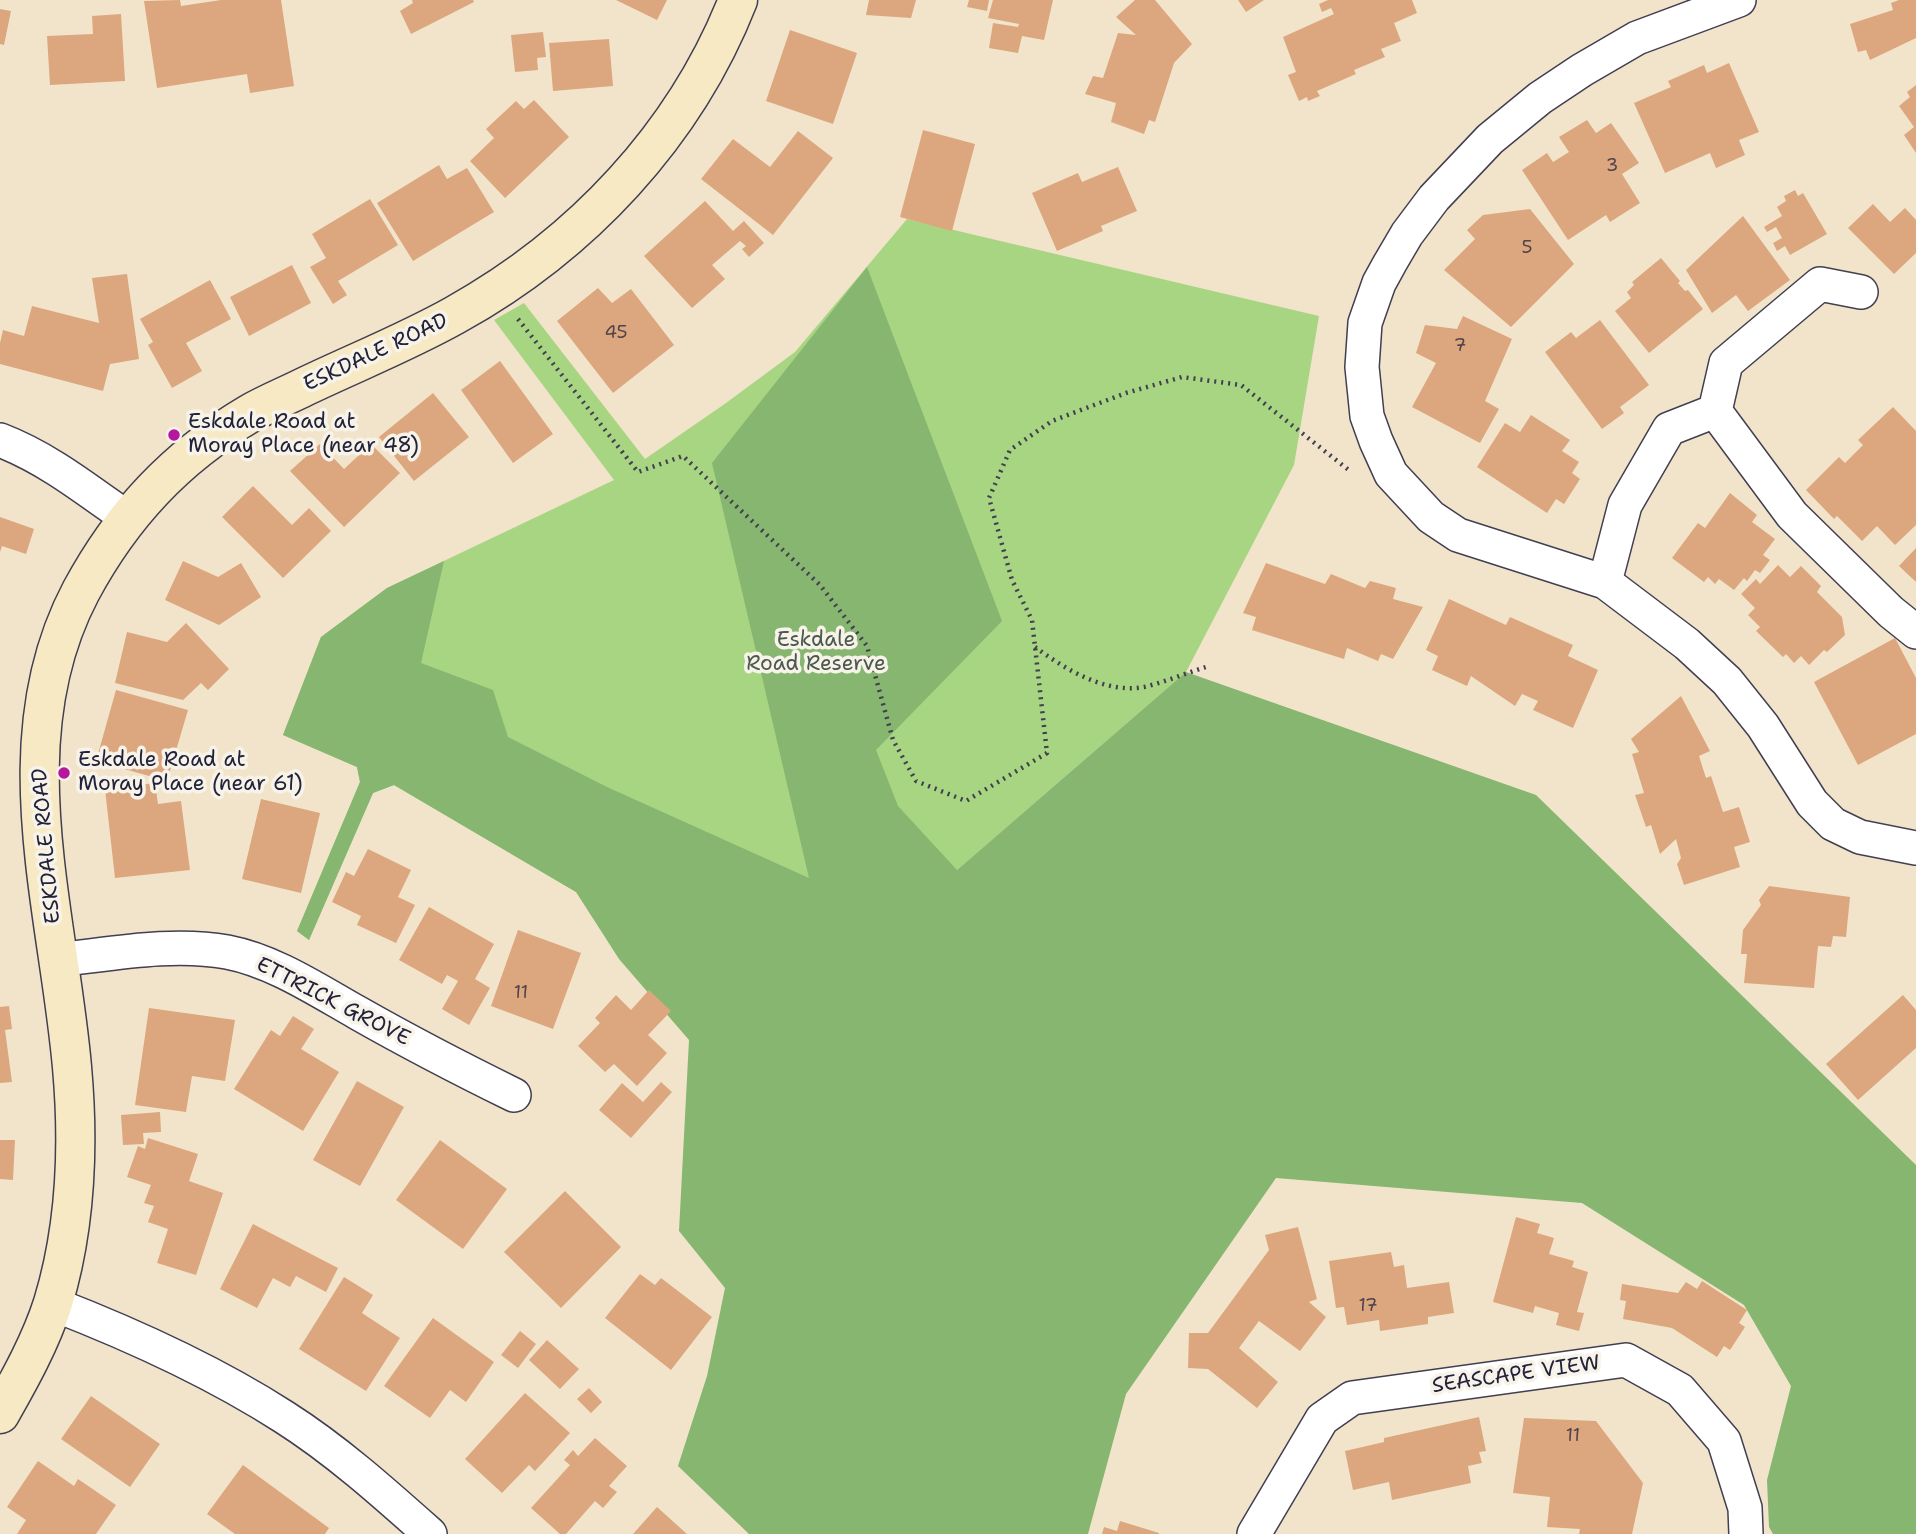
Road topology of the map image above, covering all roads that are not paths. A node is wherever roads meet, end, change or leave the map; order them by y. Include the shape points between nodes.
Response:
1 (738, 0) edge
2 (1739, 0) edge
3 (1861, 292) dead end
4 (1715, 411) junction
5 (0, 440) edge
6 (127, 517) junction
7 (1605, 582) junction
8 (1916, 632) edge
9 (1916, 848) edge
10 (57, 960) junction
11 (514, 1095) dead end
12 (53, 1304) junction
13 (0, 1414) edge
14 (417, 1530) edge
15 (1254, 1534) edge
16 (1746, 1534) edge

1 - 6 street, ESKDALE ROAD via 684,108 635,170 547,256 452,317 252,412 200,446
2 - 7 street via 1637,38 1608,54 1539,98 1490,139 1407,234 1379,283 1364,323 1367,416 1391,474 1415,502 1458,535
3 - 4 street via 1820,284 1726,363
4 - 7 street via 1669,429 1626,505
4 - 8 street via 1791,515
5 - 6 street via 61,471
6 - 10 street, ESKDALE ROAD via 82,589 63,630 42,714 40,789
7 - 9 street via 1687,644 1727,681 1763,726 1812,803 1833,824 1860,837
10 - 11 street, ETTRICK GROVE via 186,948 228,953 300,981
10 - 12 street, ESKDALE ROAD via 72,1065 75,1129 73,1199
12 - 13 street, ESKDALE ROAD
12 - 14 street via 176,1356 285,1418 356,1471
15 - 16 street, SEASCAPE VIEW via 1322,1419 1352,1398 1626,1360 1680,1391 1724,1441 1745,1508

